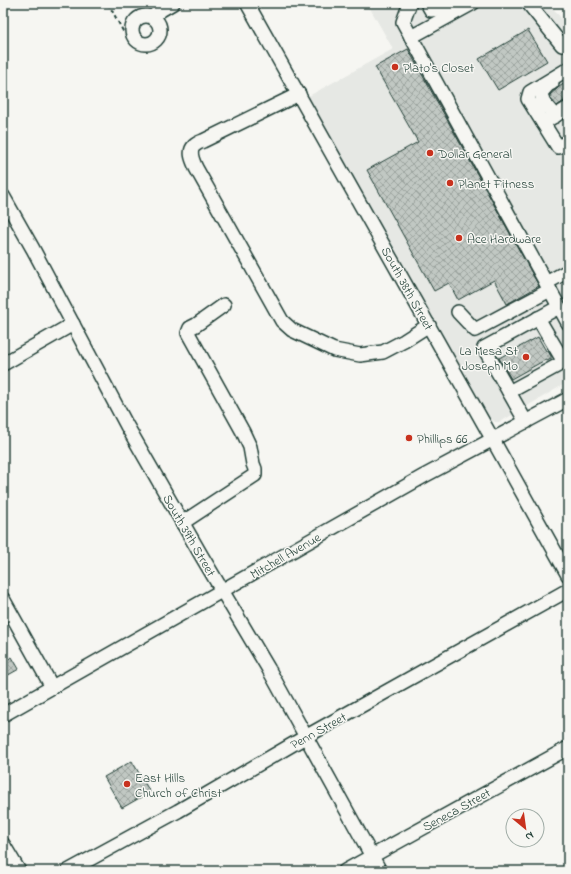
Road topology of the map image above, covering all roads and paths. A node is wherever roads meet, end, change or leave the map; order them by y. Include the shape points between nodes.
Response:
1 (108, 3) edge
2 (173, 3) edge
3 (247, 3) edge
4 (410, 3) edge
5 (427, 3) edge
6 (473, 3) edge
7 (528, 3) edge
8 (447, 5) edge
9 (152, 17) junction
10 (132, 34) junction
11 (411, 37) junction
12 (568, 41) edge
13 (568, 69) edge
14 (568, 74) edge
15 (299, 94) junction
16 (568, 108) edge
17 (555, 116) junction
18 (543, 123) junction
19 (568, 142) edge
20 (3, 198) edge
21 (568, 271) edge
22 (548, 287) junction
23 (224, 305) dead end
24 (559, 307) junction
25 (458, 312) dead end
26 (538, 318) junction
27 (568, 323) edge
28 (73, 324) junction
29 (429, 325) junction
30 (3, 364) edge
31 (509, 392) junction
32 (568, 399) edge
33 (526, 422) junction
34 (494, 440) junction
35 (182, 523) junction
36 (568, 575) edge
37 (568, 590) edge
38 (223, 591) junction
39 (3, 599) edge
40 (52, 687) junction
41 (3, 715) edge
42 (307, 736) junction
43 (568, 748) edge
44 (3, 844) edge
45 (372, 856) junction
46 (19, 871) edge
47 (68, 871) edge
48 (345, 871) edge
49 (380, 871) edge

1 - 10 path via 123,31
2 - 9 street
3 - 15 street, South 38th Street
4 - 11 street via 403,22
5 - 8 street via 431,10
6 - 11 street
7 - 12 street via 562,45
9 - 10 street via 146,16 135,21
9 - 10 street via 161,28 156,42 142,44 135,40
11 - 22 street
13 - 18 street via 530,92 528,99
14 - 17 street via 548,85 541,93 543,102
15 - 29 street, South 38th Street
15 - 29 street via 203,141 191,150 196,168 282,321 292,330 334,350 360,355 383,352
16 - 17 street
17 - 18 street
18 - 19 street via 558,147
20 - 28 street, South 39th Street
21 - 22 street
22 - 24 street
22 - 25 street via 475,330
23 - 35 street via 190,328 188,333 243,432 250,447 255,474
24 - 26 street
24 - 27 street
26 - 31 street via 484,348
26 - 31 street via 564,362
28 - 30 street
28 - 35 street, South 39th Street
29 - 34 street, South 38th Street
31 - 33 street
32 - 33 street, Mitchell Avenue
33 - 34 street, Mitchell Avenue
34 - 36 street, South 38th Street
34 - 38 street, Mitchell Avenue via 424,476
35 - 38 street, South 39th Street
37 - 42 street, Penn Street
38 - 40 street, Mitchell Avenue
38 - 42 street, South 39th Street
39 - 40 street
40 - 41 street, Mitchell Avenue
42 - 45 street, South 39th Street
42 - 47 street, Penn Street
43 - 45 street, Seneca Street
44 - 46 street
45 - 48 street, Seneca Street
45 - 49 street, South 39th Street

